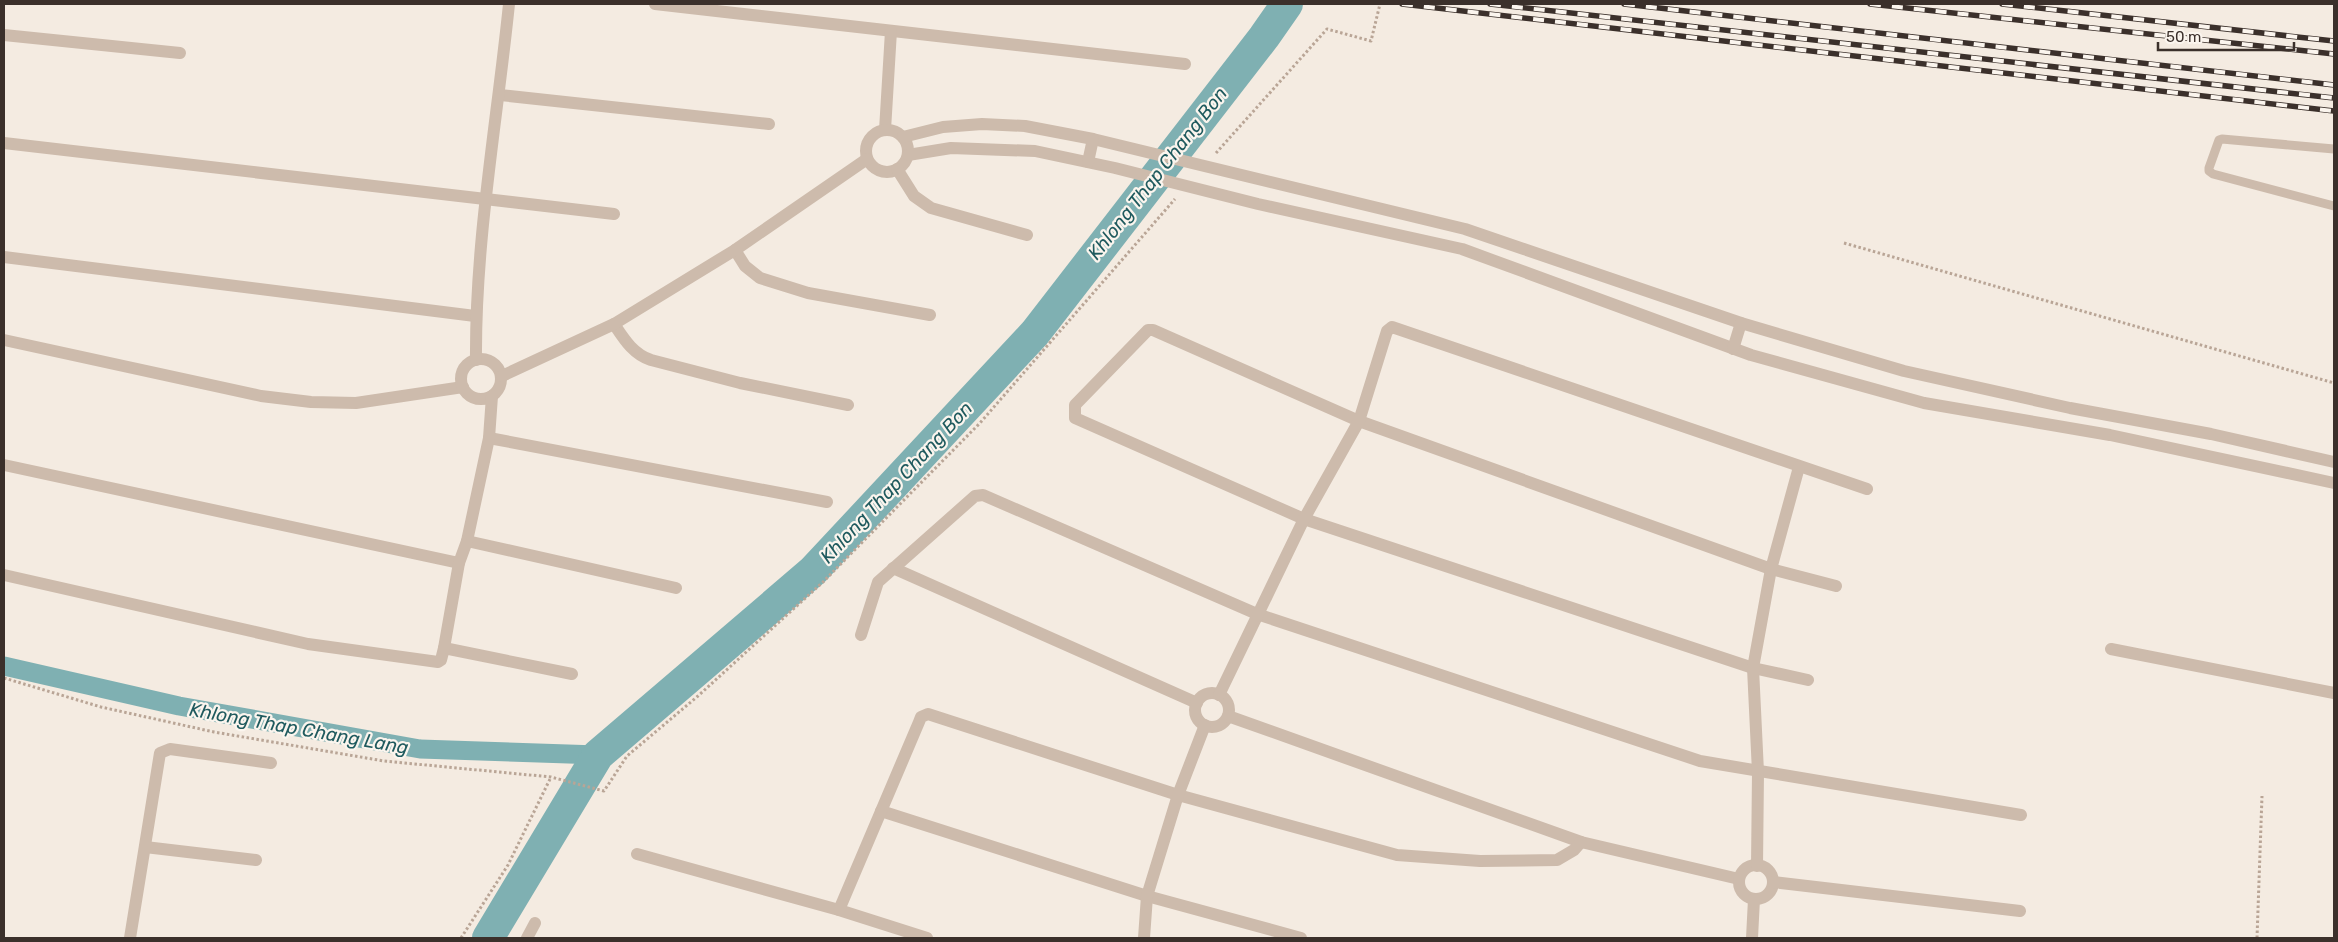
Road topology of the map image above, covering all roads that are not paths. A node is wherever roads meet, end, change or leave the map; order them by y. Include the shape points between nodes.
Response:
1 (509, 4) edge
2 (655, 4) edge
3 (892, 30) junction
4 (4, 35) edge
5 (180, 53) dead end
6 (1185, 64) dead end
7 (500, 95) junction
8 (769, 124) dead end
9 (885, 130) junction
10 (903, 136) junction
11 (1092, 139) junction
12 (4, 144) edge
13 (2334, 149) edge
14 (908, 155) junction
15 (867, 158) junction
16 (1088, 162) junction
17 (897, 169) junction
18 (486, 198) junction
19 (2334, 206) edge
20 (614, 214) dead end
21 (1423, 219) junction
22 (1027, 235) dead end
23 (1414, 237) junction
24 (734, 250) junction
25 (4, 257) edge
26 (930, 315) dead end
27 (476, 316) junction
28 (1741, 323) junction
29 (614, 324) junction
30 (4, 340) edge
31 (1733, 349) junction
32 (476, 360) junction
33 (502, 376) junction
34 (463, 387) junction
35 (492, 396) junction
36 (848, 405) dead end
37 (2070, 408) junction
38 (1359, 421) junction
39 (2067, 428) junction
40 (489, 438) junction
41 (2334, 462) edge
42 (4, 465) edge
43 (1799, 467) junction
44 (2334, 483) edge
45 (1867, 490) dead end
46 (827, 502) dead end
47 (1304, 519) junction
48 (467, 541) junction
49 (459, 563) junction
50 (894, 568) junction
51 (1771, 569) junction
52 (4, 575) edge
53 (1836, 586) dead end
54 (676, 588) dead end
55 (1257, 614) junction
56 (860, 635) dead end
57 (444, 648) junction
58 (2111, 649) dead end
59 (1752, 668) junction
60 (572, 674) dead end
61 (1808, 680) dead end
62 (2334, 693) edge
63 (1219, 695) junction
64 (1197, 703) junction
65 (1228, 716) junction
66 (1205, 725) junction
67 (270, 763) dead end
68 (1758, 772) junction
69 (1178, 795) junction
70 (880, 811) junction
71 (2021, 815) dead end
72 (1581, 842) junction
73 (145, 847) junction
74 (637, 854) dead end
75 (256, 860) dead end
76 (1757, 866) junction
77 (1739, 879) junction
78 (1773, 882) junction
79 (1147, 896) junction
80 (1754, 899) junction
81 (839, 910) junction
82 (2020, 911) dead end
83 (535, 923) dead end
84 (130, 938) edge
85 (526, 938) edge
86 (927, 938) edge
87 (1144, 938) edge
88 (1301, 938) edge
89 (1752, 938) edge

1 - 7 street
2 - 3 street
3 - 6 street
3 - 9 street
4 - 5 street
7 - 8 street
7 - 18 street
9 - 10 street
9 - 15 street via 873,135 866,146
10 - 11 street via 943,127 982,124 1025,126
10 - 14 street via 908,145
11 - 16 street
11 - 21 street
12 - 18 street
13 - 19 lane via 2222,139 2209,171
14 - 16 street via 951,148 994,149 1034,151
14 - 17 street
15 - 17 street via 874,168 885,172
15 - 24 street
16 - 23 street via 1258,204
17 - 22 street via 914,196 931,208
18 - 20 street
18 - 27 street
21 - 23 street
21 - 28 street via 1465,229
23 - 31 street via 1462,249
24 - 26 street via 744,266 760,278 808,292
24 - 29 street
25 - 27 street
27 - 32 street
28 - 31 street
28 - 37 street via 1904,371
29 - 33 street
29 - 36 street via 641,356 651,360 740,383
30 - 34 street via 261,396 311,402 356,403
31 - 39 street via 1924,403
32 - 33 street via 487,360 497,366
32 - 34 street via 466,366 461,376
33 - 35 street via 500,388
34 - 35 street via 470,396 481,399
35 - 40 street
37 - 39 street
37 - 41 street via 2211,434
38 - 43 street via 1387,331 1392,327
38 - 47 street
38 - 47 street via 1153,330 1148,330 1075,405 1074,418
38 - 51 street
39 - 44 street
40 - 46 street
40 - 48 street
42 - 49 street
43 - 45 street
43 - 51 street
47 - 55 street
47 - 59 street
48 - 49 street
48 - 54 street
49 - 57 street
50 - 55 street via 975,496 983,495
50 - 56 street via 878,582
50 - 64 street
51 - 53 street
51 - 59 street
52 - 57 street via 308,644 438,662
55 - 63 street
55 - 68 street via 1700,761
57 - 60 street
58 - 62 street
59 - 61 street
59 - 68 street
63 - 64 street via 1206,694
63 - 65 street via 1228,704
64 - 66 street via 1196,715
65 - 66 street via 1221,725
65 - 72 street
66 - 69 street
67 - 73 street via 163,750 158,756
68 - 71 street
68 - 76 street
69 - 70 street via 928,714 921,717
69 - 72 street via 1397,855 1480,861 1557,860
69 - 79 street
70 - 79 street
70 - 81 street
72 - 77 street
73 - 75 street
73 - 84 street
74 - 81 street
76 - 77 street via 1745,870
76 - 78 street via 1768,871
77 - 80 street via 1743,893
78 - 80 street via 1769,893
78 - 82 street
79 - 87 street
79 - 88 street
80 - 89 street
81 - 86 street
83 - 85 street

